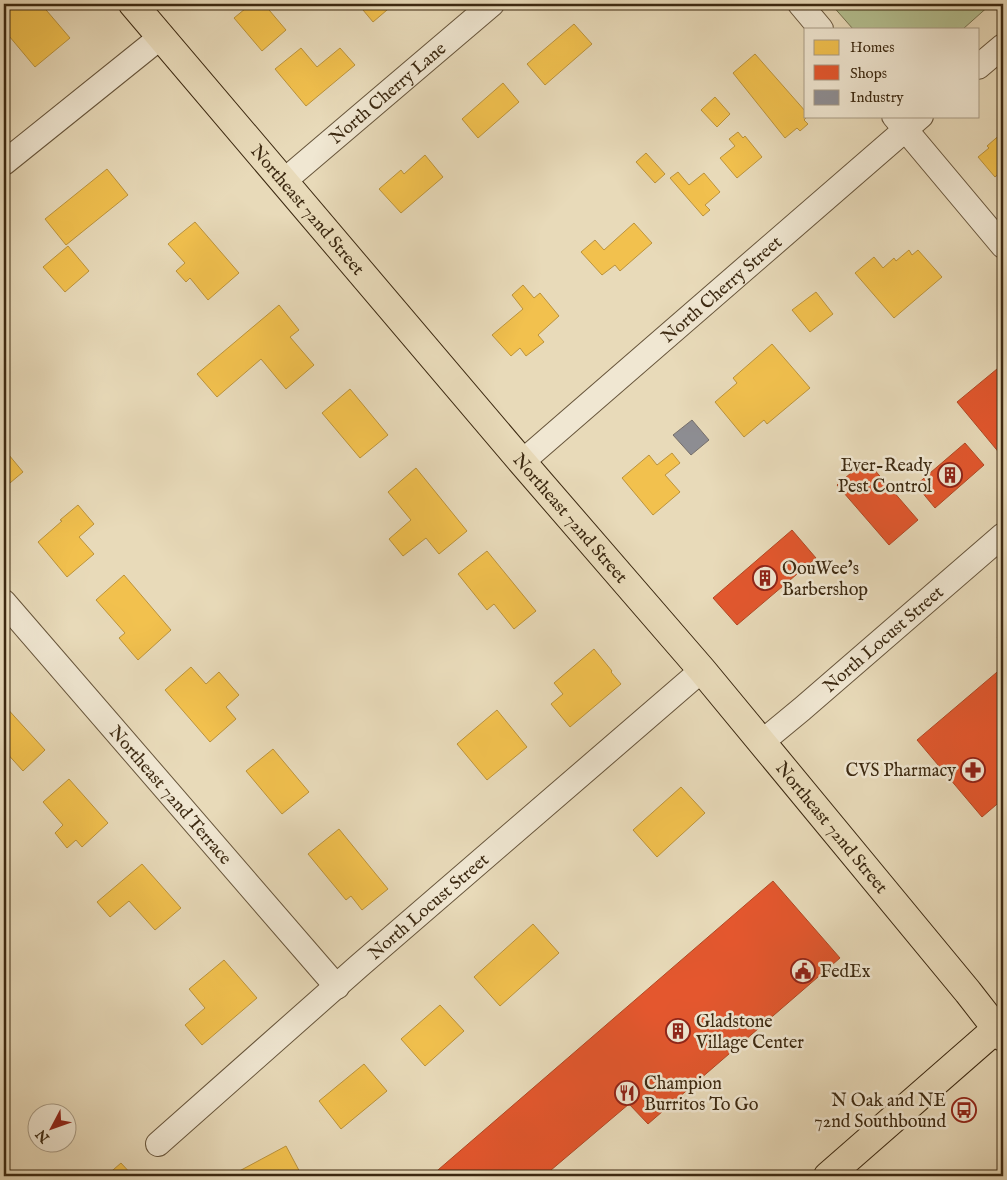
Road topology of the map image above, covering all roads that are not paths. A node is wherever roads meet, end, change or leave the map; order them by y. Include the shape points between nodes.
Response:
1 (133, 4) edge
2 (492, 4) edge
3 (800, 4) edge
4 (819, 28) edge
5 (162, 36) junction
6 (1003, 46) edge
7 (980, 65) edge
8 (907, 121) edge
9 (4, 163) edge
10 (284, 181) junction
11 (1003, 246) edge
12 (522, 462) junction
13 (1003, 535) edge
14 (4, 602) edge
15 (702, 670) junction
16 (762, 742) junction
17 (337, 987) junction
18 (1001, 1030) edge
19 (158, 1144) dead end
20 (828, 1176) edge

1 - 5 main road, Northeast 72nd Street
2 - 10 street, North Cherry Lane
3 - 4 street
5 - 9 street
5 - 10 main road, Northeast 72nd Street
6 - 7 street
8 - 11 street
8 - 12 street, North Cherry Street
10 - 12 main road, Northeast 72nd Street
12 - 15 main road, Northeast 72nd Street
13 - 16 street, North Locust Street
14 - 17 street, Northeast 72nd Terrace
15 - 16 main road, Northeast 72nd Street
15 - 17 street, North Locust Street
16 - 18 main road, Northeast 72nd Street
17 - 19 street, North Locust Street
18 - 20 main road

